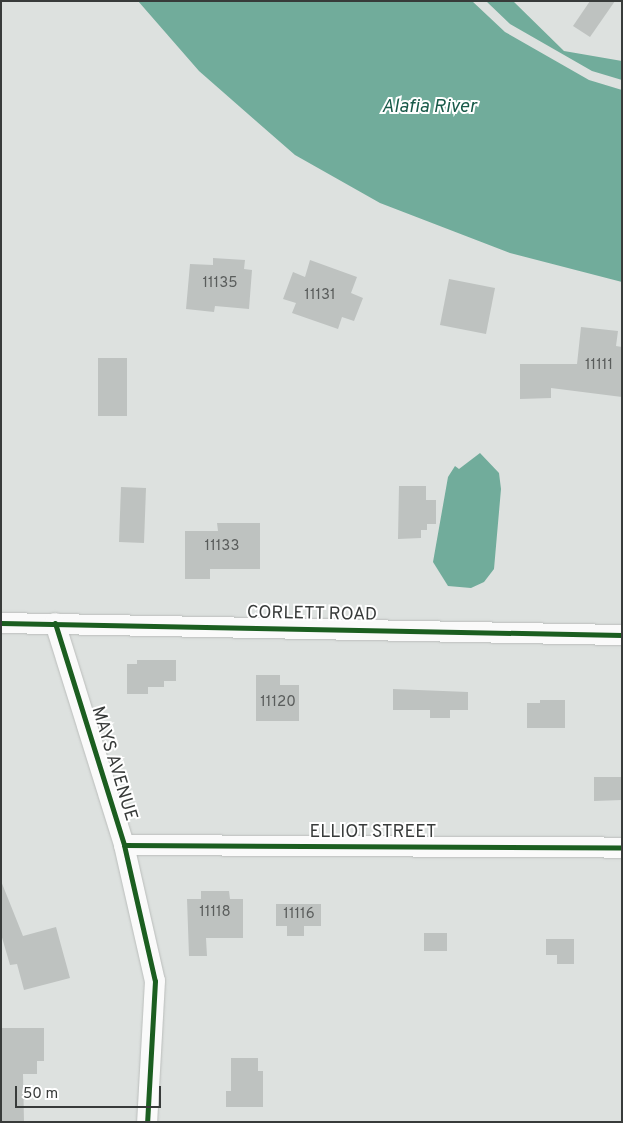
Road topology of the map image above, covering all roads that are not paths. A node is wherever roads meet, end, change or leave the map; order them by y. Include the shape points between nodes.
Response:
1 (1, 623) edge
2 (55, 623) junction
3 (622, 635) edge
4 (124, 845) junction
5 (622, 848) edge
6 (148, 1122) edge

1 - 2 street, CORLETT ROAD
2 - 3 street, CORLETT ROAD
2 - 4 street, MAYS AVENUE
4 - 5 street, ELLIOT STREET
4 - 6 street, MAYS AVENUE via 155,981

